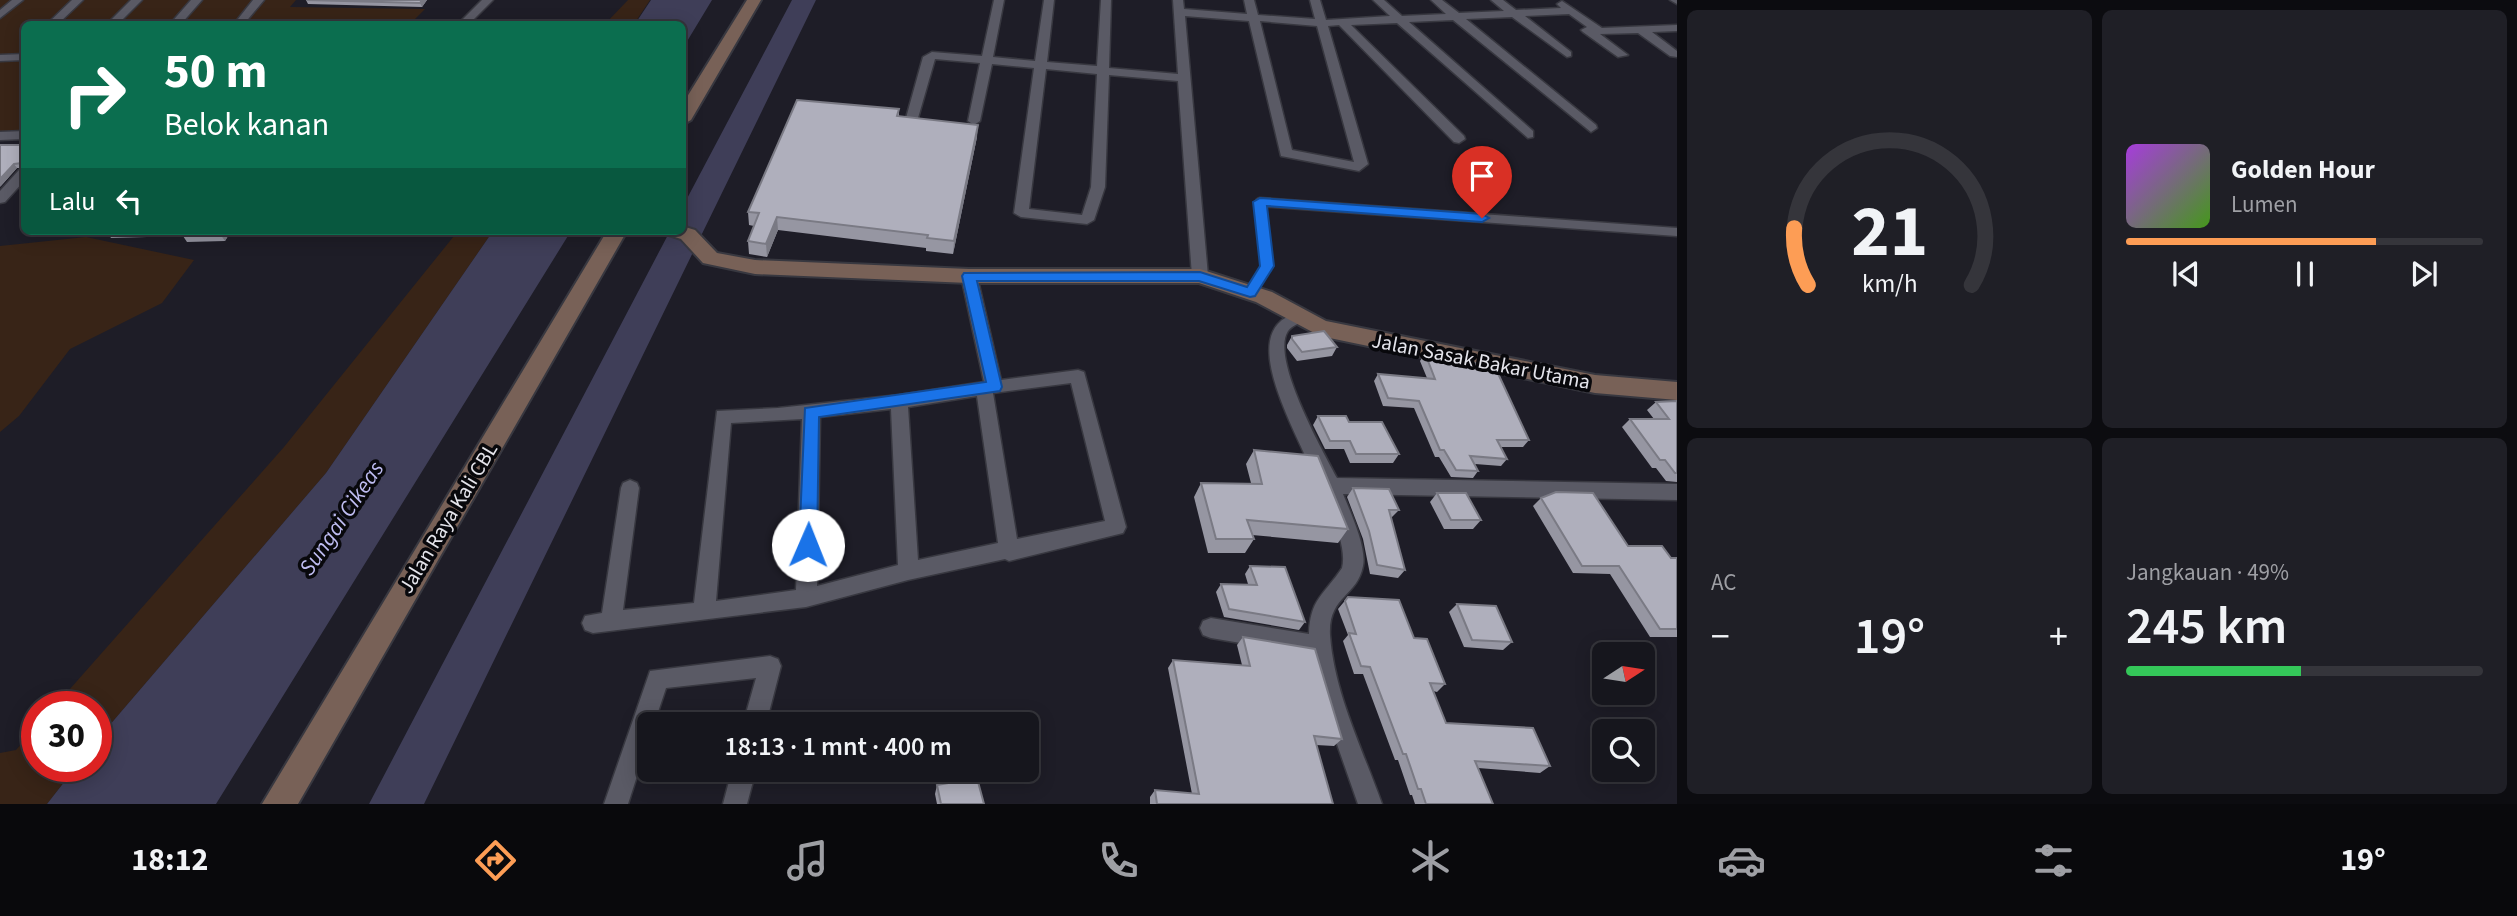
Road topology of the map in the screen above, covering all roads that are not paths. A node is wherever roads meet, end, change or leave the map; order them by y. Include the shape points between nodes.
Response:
1 (78, 0) edge
2 (137, 0) edge
3 (197, 0) edge
4 (259, 0) edge
5 (488, 0) edge
6 (754, 0) edge
7 (999, 0) edge
8 (1049, 0) edge
9 (1106, 0) edge
10 (1250, 0) edge
11 (1315, 0) edge
12 (1378, 0) edge
13 (1436, 0) edge
14 (1496, 0) edge
15 (16, 2) edge
16 (0, 4) edge
17 (1179, 6) edge
18 (1563, 7) edge
19 (1514, 14) junction
20 (0, 15) edge
21 (1457, 17) junction
22 (1253, 19) junction
23 (1401, 20) junction
24 (55, 21) edge
25 (115, 21) edge
26 (178, 21) edge
27 (242, 21) edge
28 (466, 21) edge
29 (1322, 23) junction
30 (1343, 23) junction
31 (1677, 28) edge
32 (1640, 29) junction
33 (21, 54) edge
34 (1567, 54) dead end
35 (1674, 54) dead end
36 (1622, 55) dead end
37 (0, 58) edge
38 (987, 60) junction
39 (1040, 64) junction
40 (1104, 70) junction
41 (1185, 78) junction
42 (686, 113) edge
43 (912, 118) edge
44 (974, 121) dead end
45 (1591, 128) dead end
46 (1528, 134) dead end
47 (21, 135) edge
48 (0, 136) edge
49 (1459, 139) dead end
50 (21, 176) edge
51 (0, 199) edge
52 (1677, 232) edge
53 (615, 235) edge
54 (684, 235) edge
55 (969, 276) junction
56 (1200, 276) junction
57 (1250, 293) junction
58 (1289, 313) junction
59 (989, 388) junction
60 (1677, 391) edge
61 (899, 402) junction
62 (811, 412) junction
63 (1331, 486) junction
64 (630, 488) dead end
65 (1677, 492) edge
66 (1009, 552) junction
67 (908, 571) junction
68 (806, 597) junction
69 (704, 612) junction
70 (1211, 628) dead end
71 (1318, 646) junction
72 (647, 712) edge
73 (758, 712) edge
74 (637, 741) edge
75 (741, 782) edge
76 (279, 804) edge
77 (615, 804) edge
78 (735, 804) edge
79 (1370, 804) edge

1 - 24 street
2 - 25 street
3 - 26 street
4 - 27 street
5 - 28 street
6 - 42 main road
7 - 38 street
8 - 39 street
9 - 40 street
10 - 22 street
11 - 29 street
12 - 23 street
13 - 21 street
14 - 19 street
15 - 16 street
15 - 20 street
17 - 22 street
17 - 41 street
18 - 19 street
18 - 32 street via 1600,31
18 - 36 street
19 - 21 street
19 - 34 street
21 - 23 street
21 - 45 street
22 - 29 street
22 - 29 street via 1286,153 1359,166
23 - 30 street
23 - 46 street
29 - 30 street
30 - 49 street
31 - 32 street
32 - 35 street
33 - 37 street
38 - 39 street
38 - 43 street via 928,57
38 - 44 street
39 - 40 street
39 - 40 street via 1021,213 1087,220 1097,192
40 - 41 street
41 - 56 street
47 - 48 street
50 - 51 street
52 - 57 lane via 1260,202 1267,266
53 - 76 main road, Jalan Raya Kali CBL
54 - 55 main road, Jalan Sasak Bakar Utama via 710,258 755,267
55 - 56 main road, Jalan Sasak Bakar Utama
55 - 59 street
56 - 57 main road, Jalan Sasak Bakar Utama
57 - 58 main road, Jalan Sasak Bakar Utama
58 - 60 main road, Jalan Sasak Bakar Utama via 1320,328 1595,384
58 - 63 street via 1278,329 1274,352 1282,382
59 - 61 street
59 - 66 street
59 - 66 street via 1077,376 1116,527
61 - 62 street
61 - 67 street
62 - 68 street
62 - 69 street via 723,416
63 - 65 street
63 - 71 street via 1353,570 1320,613
64 - 69 street via 602,622
66 - 67 street
67 - 68 street
68 - 69 street
70 - 71 street
71 - 79 street
72 - 73 street via 659,678 770,666
74 - 77 street
75 - 78 street

